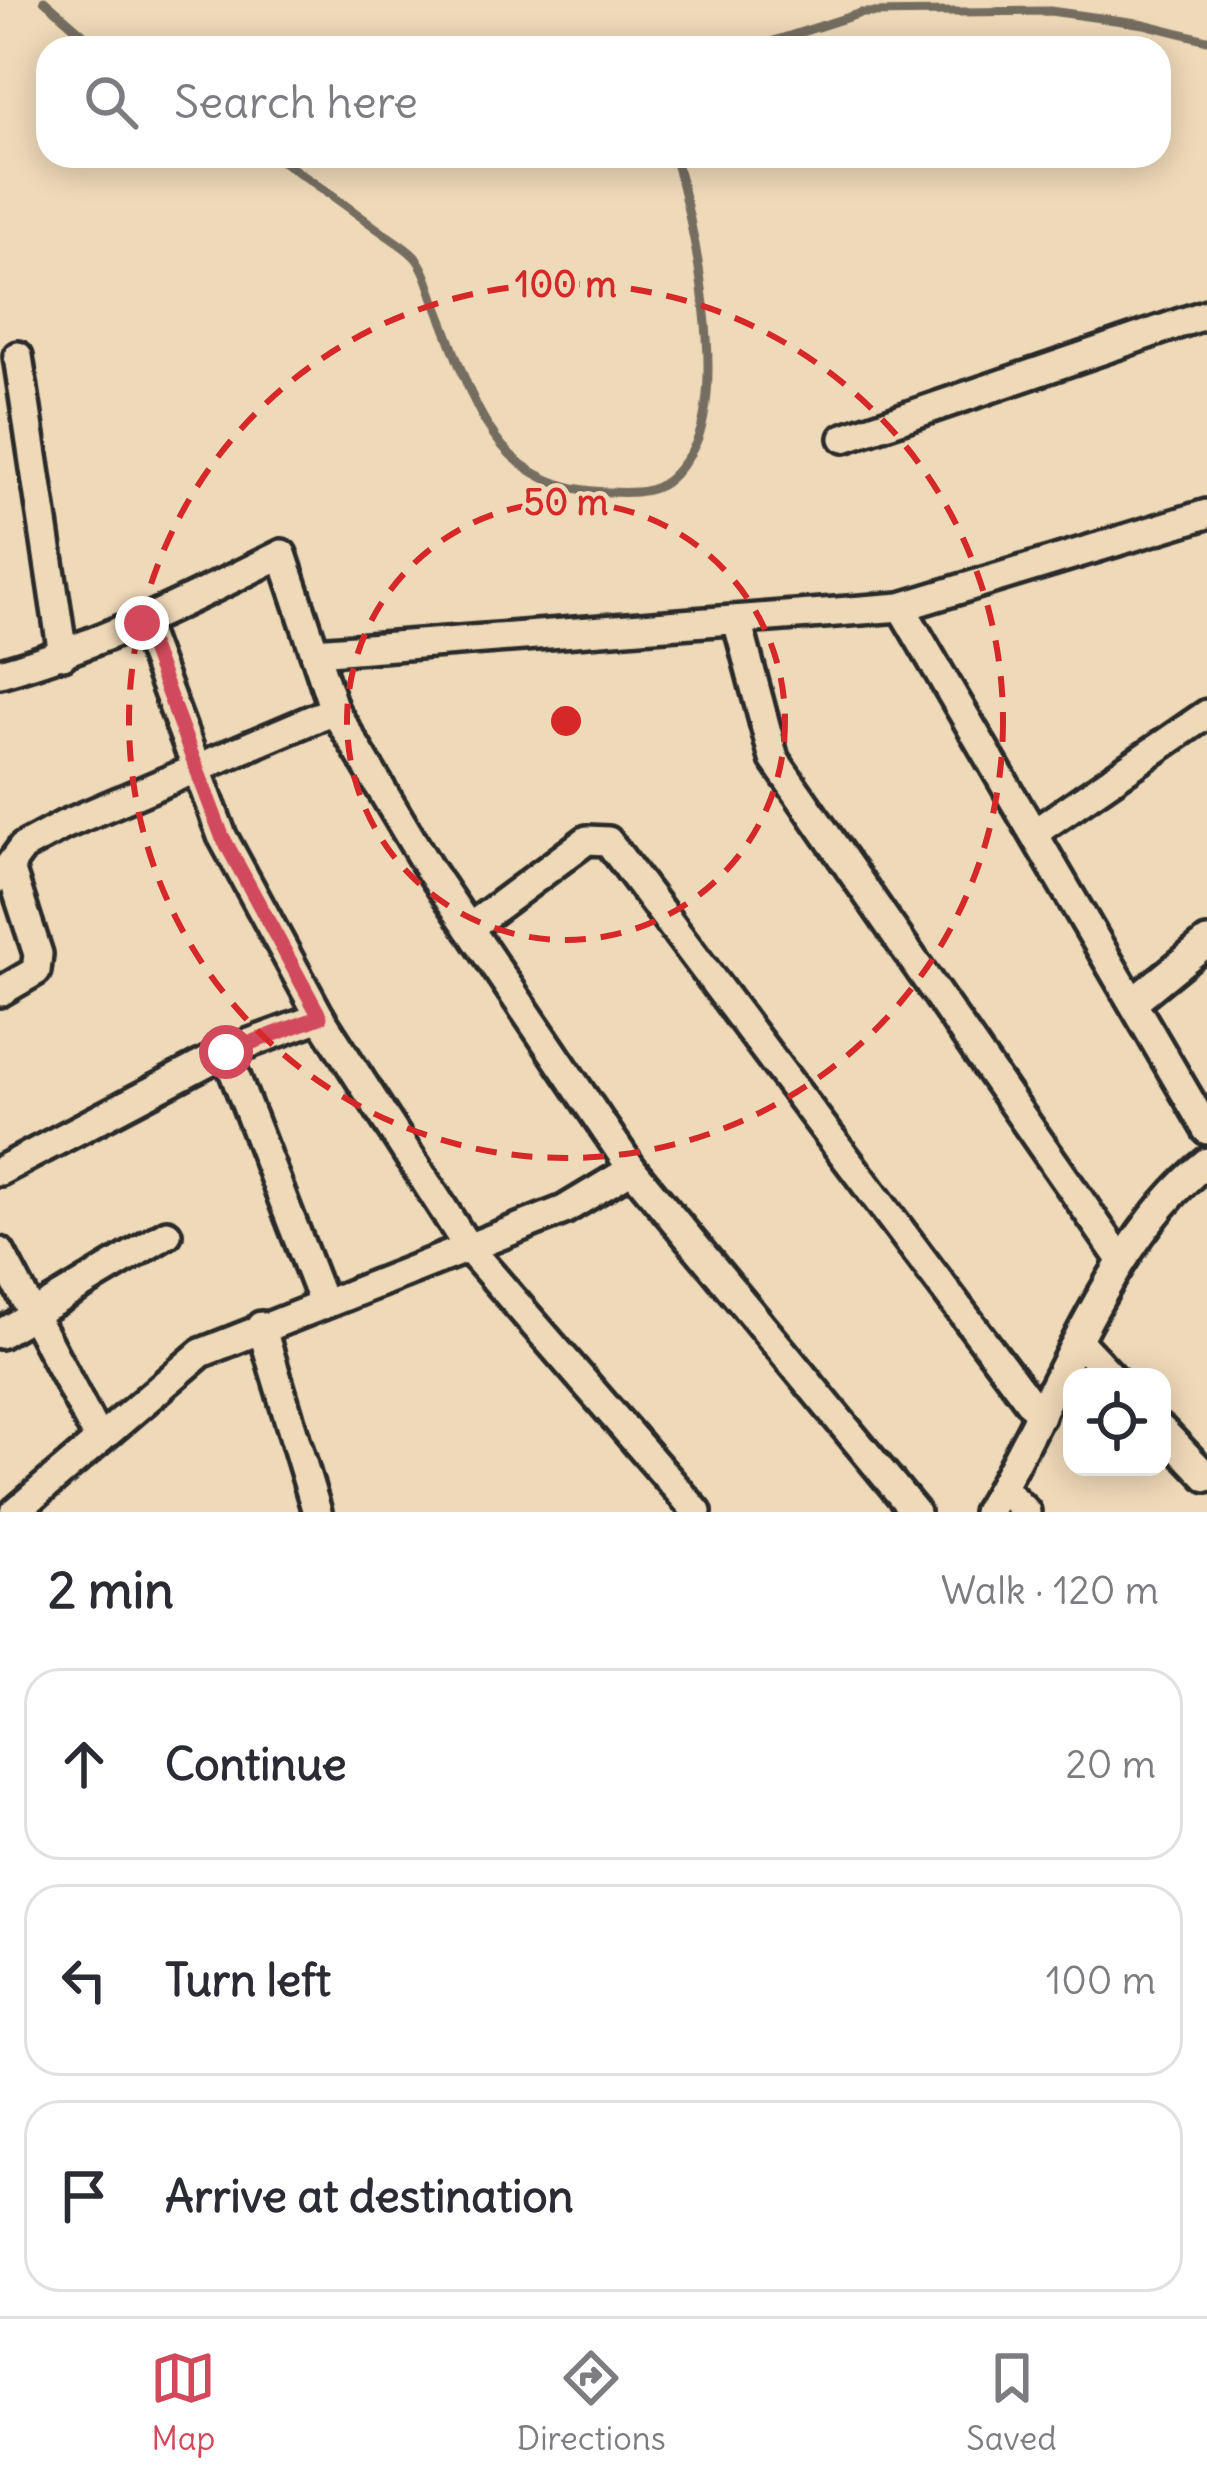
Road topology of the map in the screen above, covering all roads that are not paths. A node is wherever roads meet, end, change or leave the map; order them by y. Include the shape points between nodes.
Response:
1 (1207, 314) edge
2 (18, 356) dead end
3 (844, 438) dead end
4 (1207, 514) edge
5 (901, 607) junction
6 (736, 620) junction
7 (142, 623) junction
8 (315, 652) junction
9 (63, 655) junction
10 (0, 673) edge
11 (334, 710) junction
12 (1207, 714) edge
13 (198, 770) junction
14 (1034, 833) junction
15 (5, 873) edge
16 (469, 928) junction
17 (1207, 942) edge
18 (0, 992) edge
19 (1132, 1003) junction
20 (320, 1017) junction
21 (226, 1052) junction
22 (1207, 1130) edge
23 (1207, 1162) edge
24 (632, 1169) junction
25 (0, 1171) edge
26 (167, 1234) dead end
27 (469, 1249) junction
28 (0, 1252) edge
29 (1122, 1261) junction
30 (323, 1303) junction
31 (33, 1314) junction
32 (261, 1326) junction
33 (0, 1334) edge
34 (1079, 1342) junction
35 (1104, 1368) edge
36 (1040, 1416) junction
37 (98, 1438) junction
38 (1171, 1439) edge
39 (1207, 1477) edge
40 (995, 1500) edge
41 (15, 1512) edge
42 (317, 1512) edge
43 (697, 1512) edge
44 (916, 1512) edge
45 (1026, 1512) edge

1 - 3 street
2 - 9 street
4 - 5 street
5 - 6 street
5 - 14 street
6 - 8 street
6 - 29 street via 774,760
7 - 8 street via 282,554
7 - 9 street
7 - 13 street
8 - 11 street
9 - 10 street
11 - 13 street
11 - 16 street
12 - 14 street
13 - 15 street via 64,825 23,847
13 - 20 street via 222,836
14 - 19 street
15 - 18 street via 38,954 36,971
16 - 24 street
16 - 36 street via 586,840 608,841
17 - 19 street
19 - 22 street
20 - 21 street
20 - 27 street
21 - 25 street
21 - 30 street
23 - 29 street
24 - 27 street via 564,1210
24 - 44 street
26 - 31 street
27 - 30 street
27 - 43 street
28 - 31 street
29 - 34 street
30 - 32 street
31 - 33 street
31 - 37 street
32 - 37 street via 202,1353
32 - 42 street
34 - 35 street
34 - 36 street
36 - 40 street
37 - 41 street
38 - 39 street
40 - 45 street

